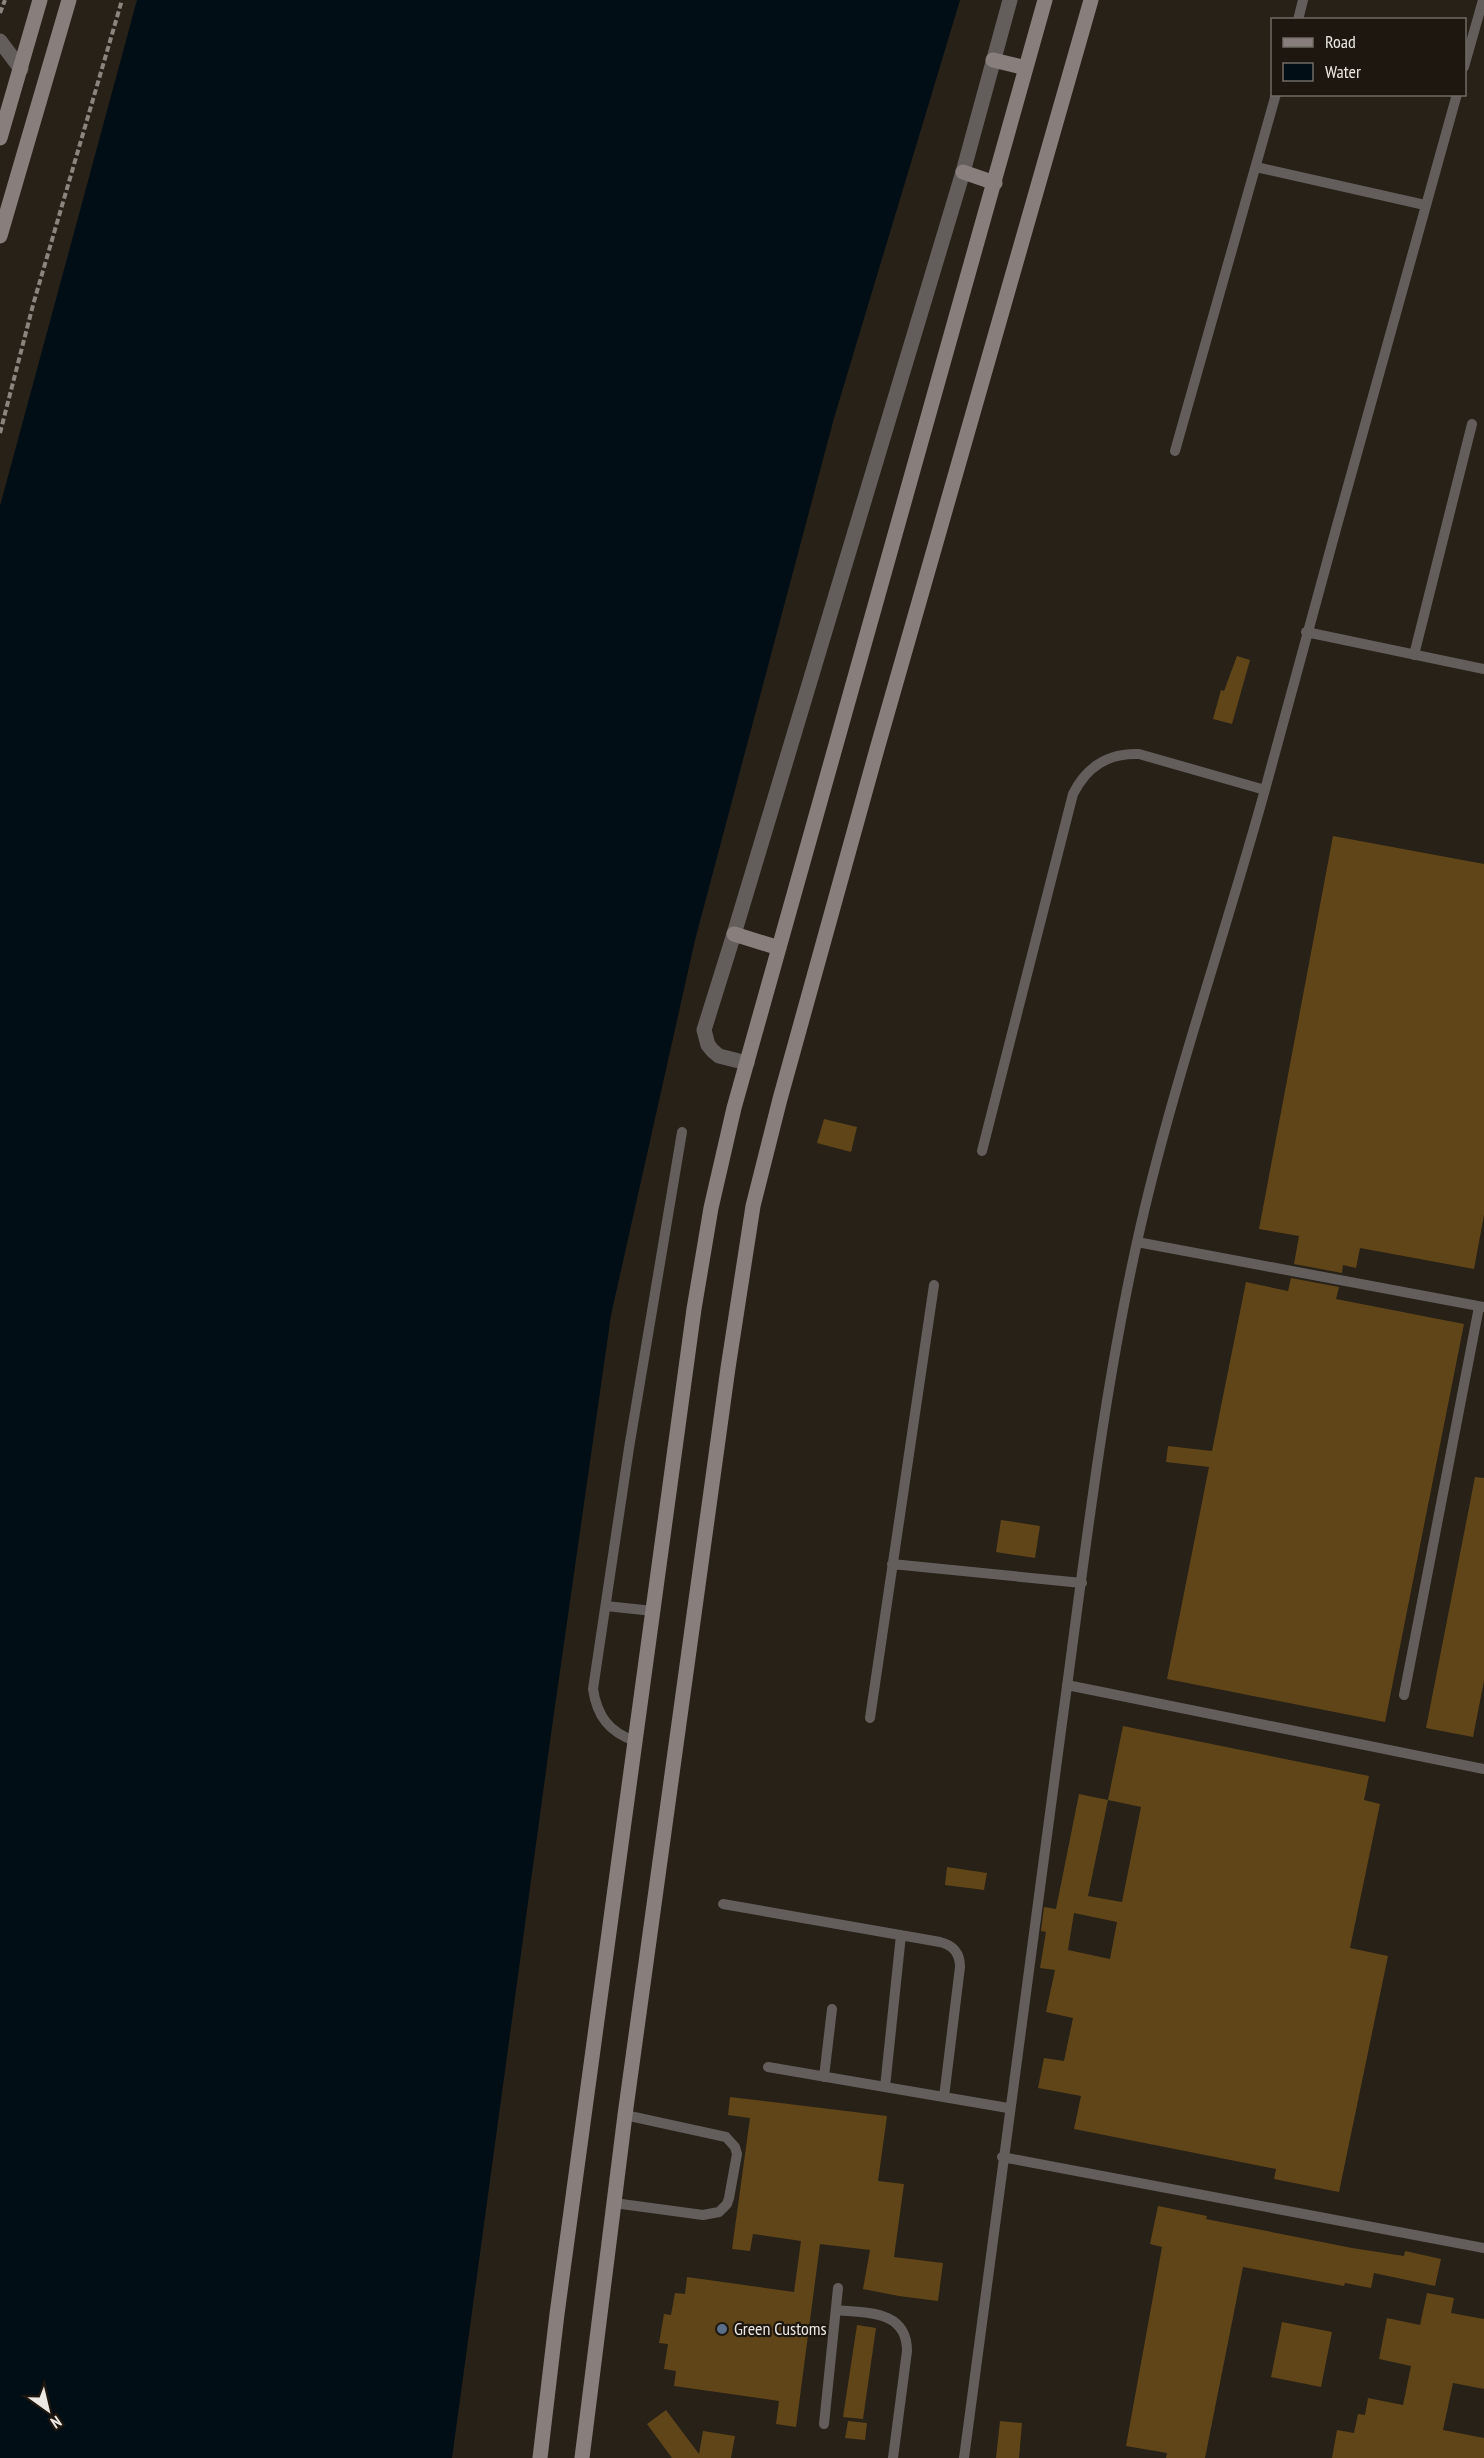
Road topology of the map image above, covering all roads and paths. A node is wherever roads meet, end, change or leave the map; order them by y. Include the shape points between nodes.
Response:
1 (5, 0) edge
2 (40, 0) edge
3 (69, 0) edge
4 (122, 0) edge
5 (1010, 0) edge
6 (1046, 0) edge
7 (1091, 0) edge
8 (1303, 0) edge
9 (1483, 0) edge
10 (0, 13) edge
11 (1298, 18) edge
12 (0, 41) edge
13 (993, 60) junction
14 (1466, 60) edge
15 (1026, 68) junction
16 (21, 69) junction
17 (1275, 96) edge
18 (1456, 96) edge
19 (0, 138) edge
20 (1256, 167) junction
21 (963, 172) junction
22 (994, 183) junction
23 (1425, 205) junction
24 (0, 236) edge
25 (1472, 424) dead end
26 (0, 432) edge
27 (1175, 451) dead end
28 (1306, 632) junction
29 (1414, 655) junction
30 (1484, 669) edge
31 (1265, 790) junction
32 (734, 934) junction
33 (779, 948) junction
34 (747, 1063) junction
35 (682, 1132) dead end
36 (982, 1151) dead end
37 (1137, 1242) junction
38 (934, 1285) dead end
39 (1481, 1307) edge
40 (892, 1564) junction
41 (1082, 1583) junction
42 (606, 1606) junction
43 (653, 1611) junction
44 (1067, 1685) junction
45 (1404, 1695) dead end
46 (870, 1718) dead end
47 (635, 1741) junction
48 (1484, 1769) edge
49 (723, 1904) dead end
50 (901, 1935) junction
51 (832, 2009) dead end
52 (768, 2067) dead end
53 (824, 2077) junction
54 (885, 2087) junction
55 (944, 2097) junction
56 (1008, 2108) junction
57 (625, 2115) junction
58 (1002, 2157) junction
59 (614, 2203) junction
60 (1484, 2248) edge
61 (838, 2288) dead end
62 (836, 2310) junction
63 (824, 2424) dead end
64 (540, 2458) edge
65 (582, 2458) edge
66 (893, 2458) edge
67 (964, 2458) edge

1 - 10 path
2 - 16 street
3 - 24 street
4 - 26 path
5 - 13 street
6 - 15 street
7 - 57 street via 874,760 753,1206
8 - 11 lane
9 - 14 lane
12 - 16 street
13 - 15 street
13 - 21 street
15 - 22 street
16 - 19 street
17 - 20 lane
18 - 23 lane
20 - 23 lane
20 - 27 lane
21 - 22 street
21 - 32 street
22 - 33 street
23 - 28 lane
25 - 29 lane
28 - 29 lane
28 - 31 lane
29 - 30 lane
31 - 36 lane via 1139,754 1099,762 1079,781
31 - 37 lane via 1174,1096
32 - 33 street
32 - 34 street via 705,1022 705,1038 719,1056
33 - 34 street
34 - 43 street via 702,1258
35 - 42 lane
37 - 39 lane
37 - 41 lane via 1116,1353
38 - 40 lane
39 - 45 lane
40 - 41 lane
40 - 46 lane
41 - 44 lane
42 - 43 lane
42 - 47 lane via 593,1689 595,1703 610,1728
43 - 47 street
44 - 48 lane
44 - 56 lane
47 - 64 street
49 - 50 lane
50 - 54 lane
50 - 55 lane via 947,1943 960,1959
51 - 53 lane
52 - 53 lane
53 - 54 lane
54 - 55 lane
55 - 56 lane
56 - 58 lane
57 - 59 street
57 - 59 lane via 726,2137 735,2147 737,2161 727,2204 714,2215
58 - 60 lane
58 - 67 lane
59 - 65 street
61 - 62 lane
62 - 63 lane
62 - 66 lane via 881,2315 896,2322 905,2335 907,2351

